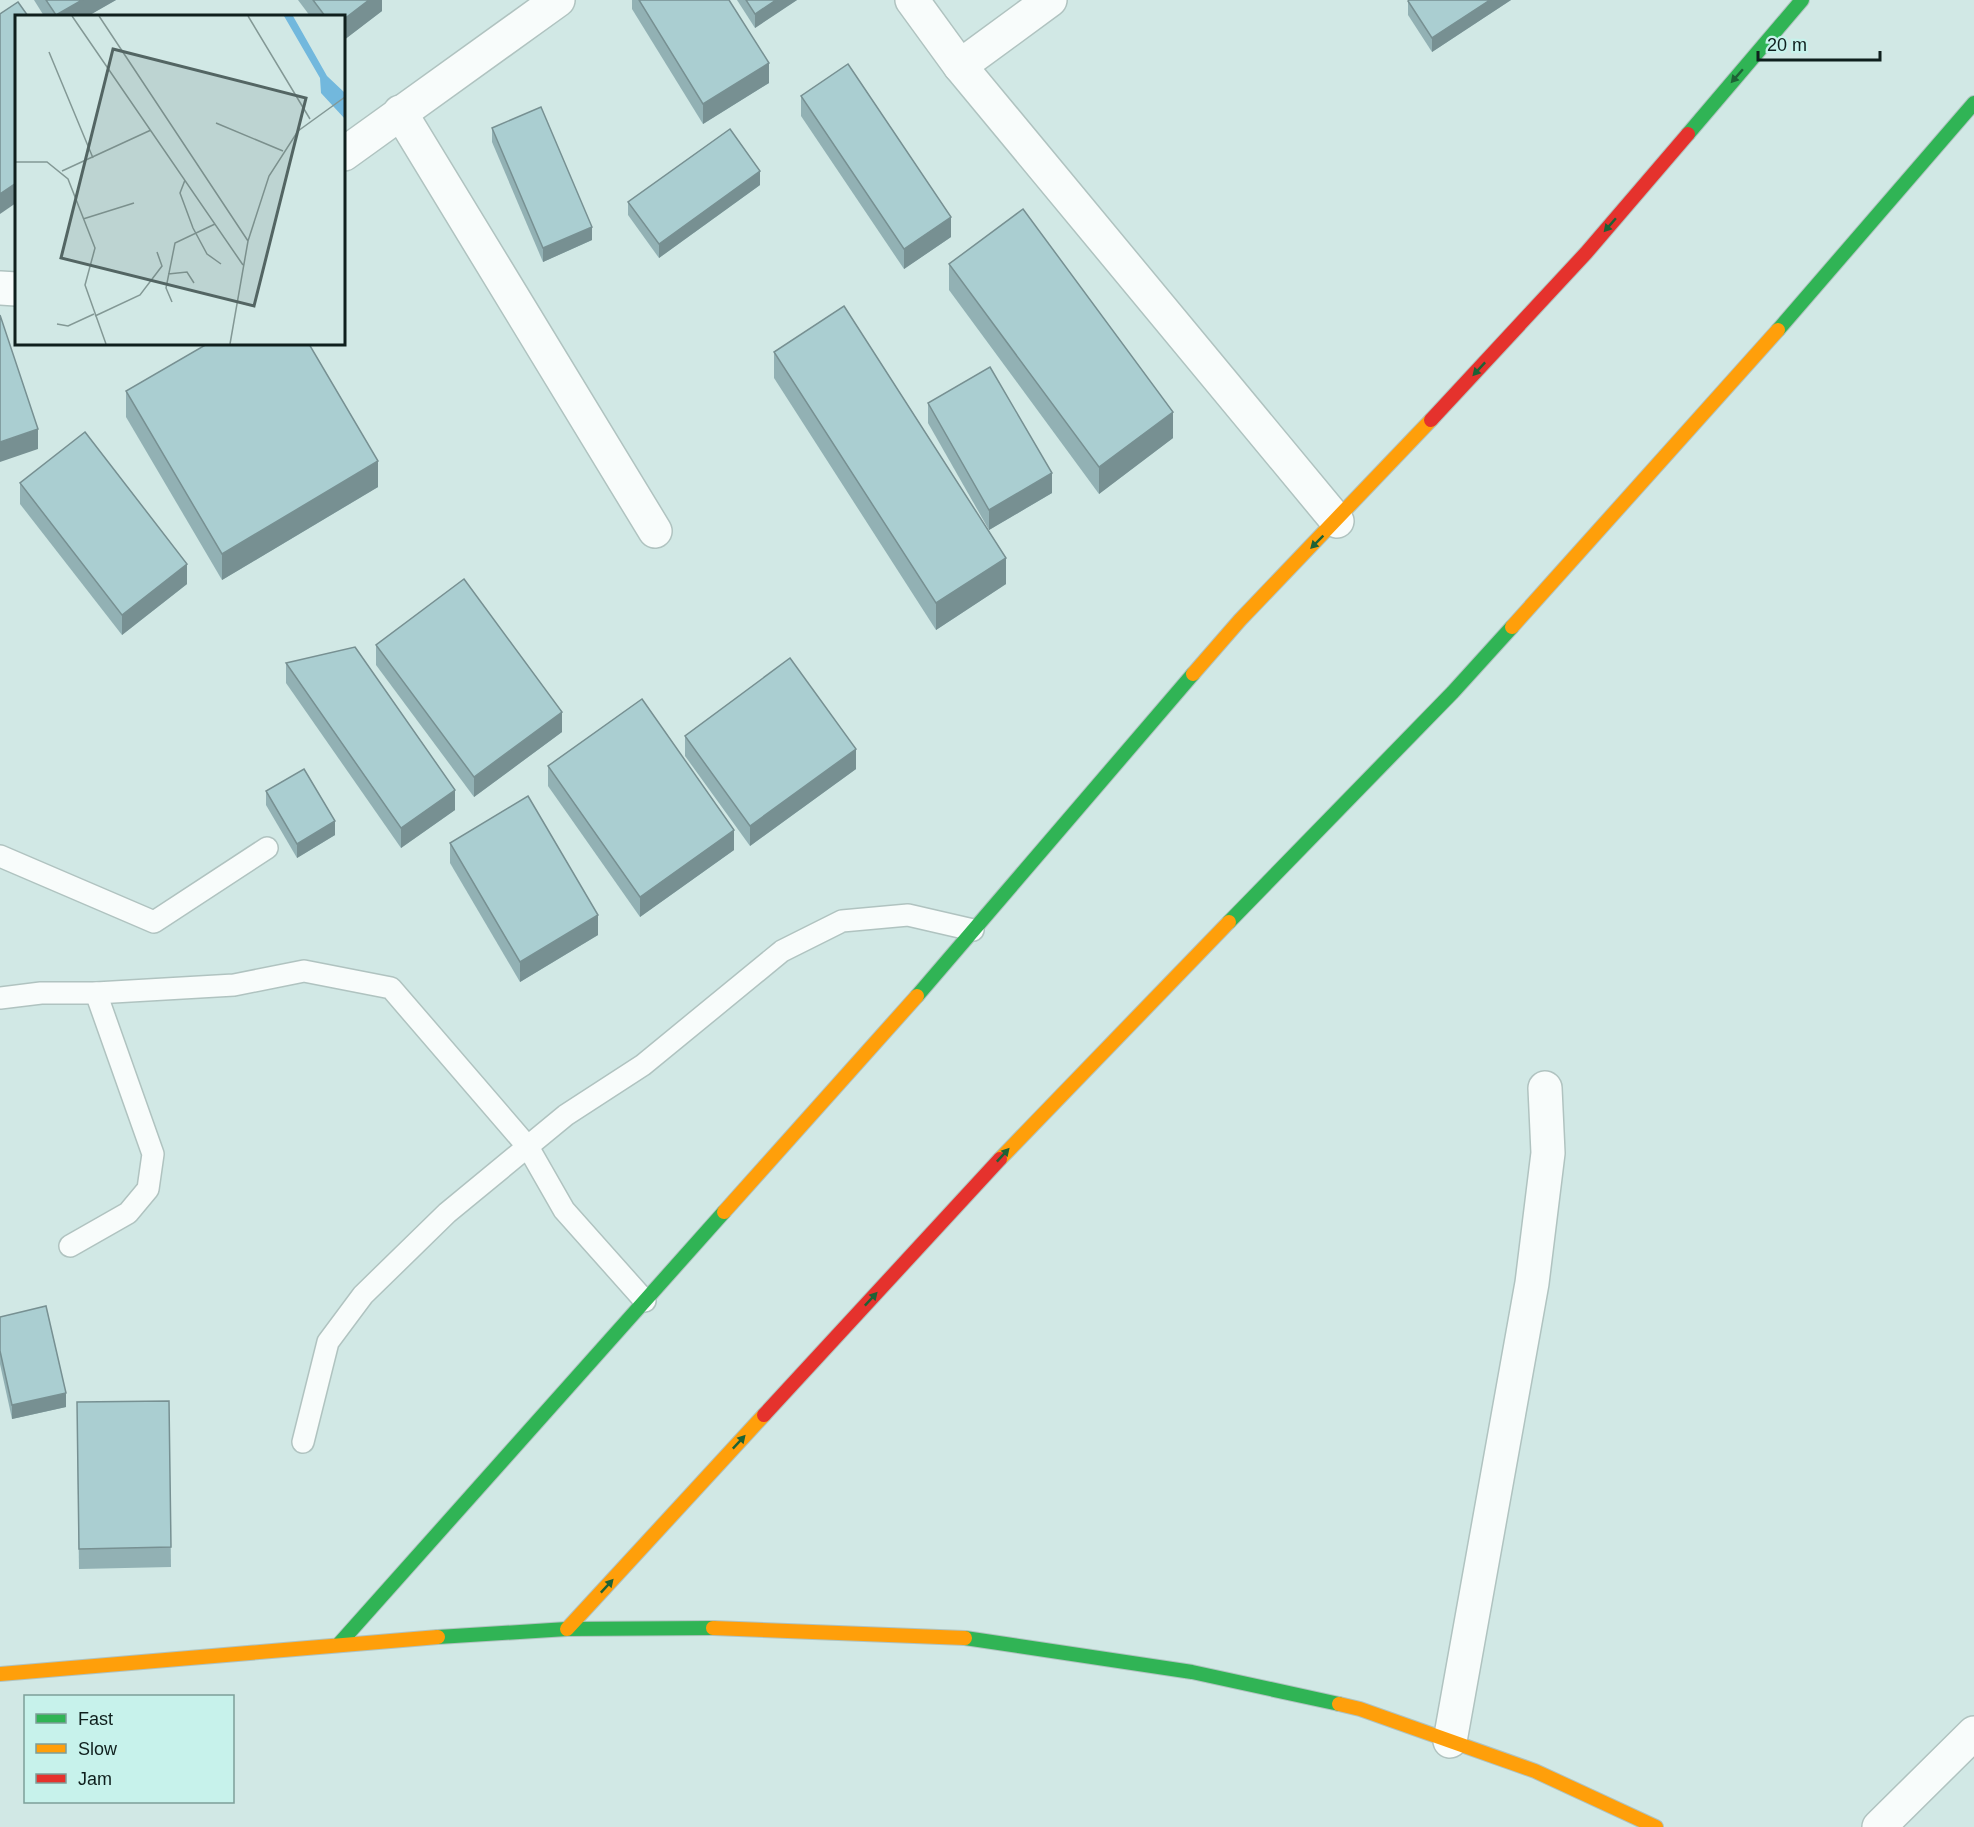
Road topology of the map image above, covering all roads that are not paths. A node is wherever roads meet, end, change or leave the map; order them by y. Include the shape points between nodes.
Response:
1 (558, 0) edge
2 (912, 0) edge
3 (1050, 0) edge
4 (1802, 0) edge
5 (960, 66) junction
6 (1974, 103) edge
7 (400, 112) junction
8 (345, 153) edge
9 (0, 288) edge
10 (15, 289) edge
11 (1337, 521) junction
12 (655, 531) dead end
13 (267, 848) dead end
14 (0, 856) edge
15 (973, 930) junction
16 (96, 993) junction
17 (0, 998) edge
18 (1545, 1088) dead end
19 (528, 1147) junction
20 (70, 1246) dead end
21 (645, 1301) junction
22 (303, 1442) dead end
23 (567, 1629) junction
24 (339, 1644) junction
25 (0, 1674) edge
26 (1974, 1733) edge
27 (1450, 1741) junction
28 (1656, 1827) edge
29 (1879, 1827) edge

1 - 7 street
2 - 5 street
3 - 5 street
4 -> 11 street via 1586,253
5 - 11 street
23 -> 6 street via 1019,1138 1453,692 1701,419
7 - 8 street
7 - 12 street
9 - 10 street
11 -> 15 street via 1240,620
13 - 14 lane via 154,922
15 - 19 lane via 908,915 842,921 782,951 643,1065 566,1115
15 - 21 street
16 - 17 lane
16 - 19 lane via 234,985 304,971 391,988
16 - 20 lane via 153,1154 148,1189 128,1212
18 - 27 street via 1548,1153 1532,1284
19 - 21 lane via 564,1210
19 - 22 lane via 447,1213 363,1295 328,1342
21 - 24 street
23 - 24 street
23 - 27 street via 751,1629 976,1638 1192,1671 1359,1709
24 - 25 street
26 - 29 street
27 - 28 street via 1535,1771

